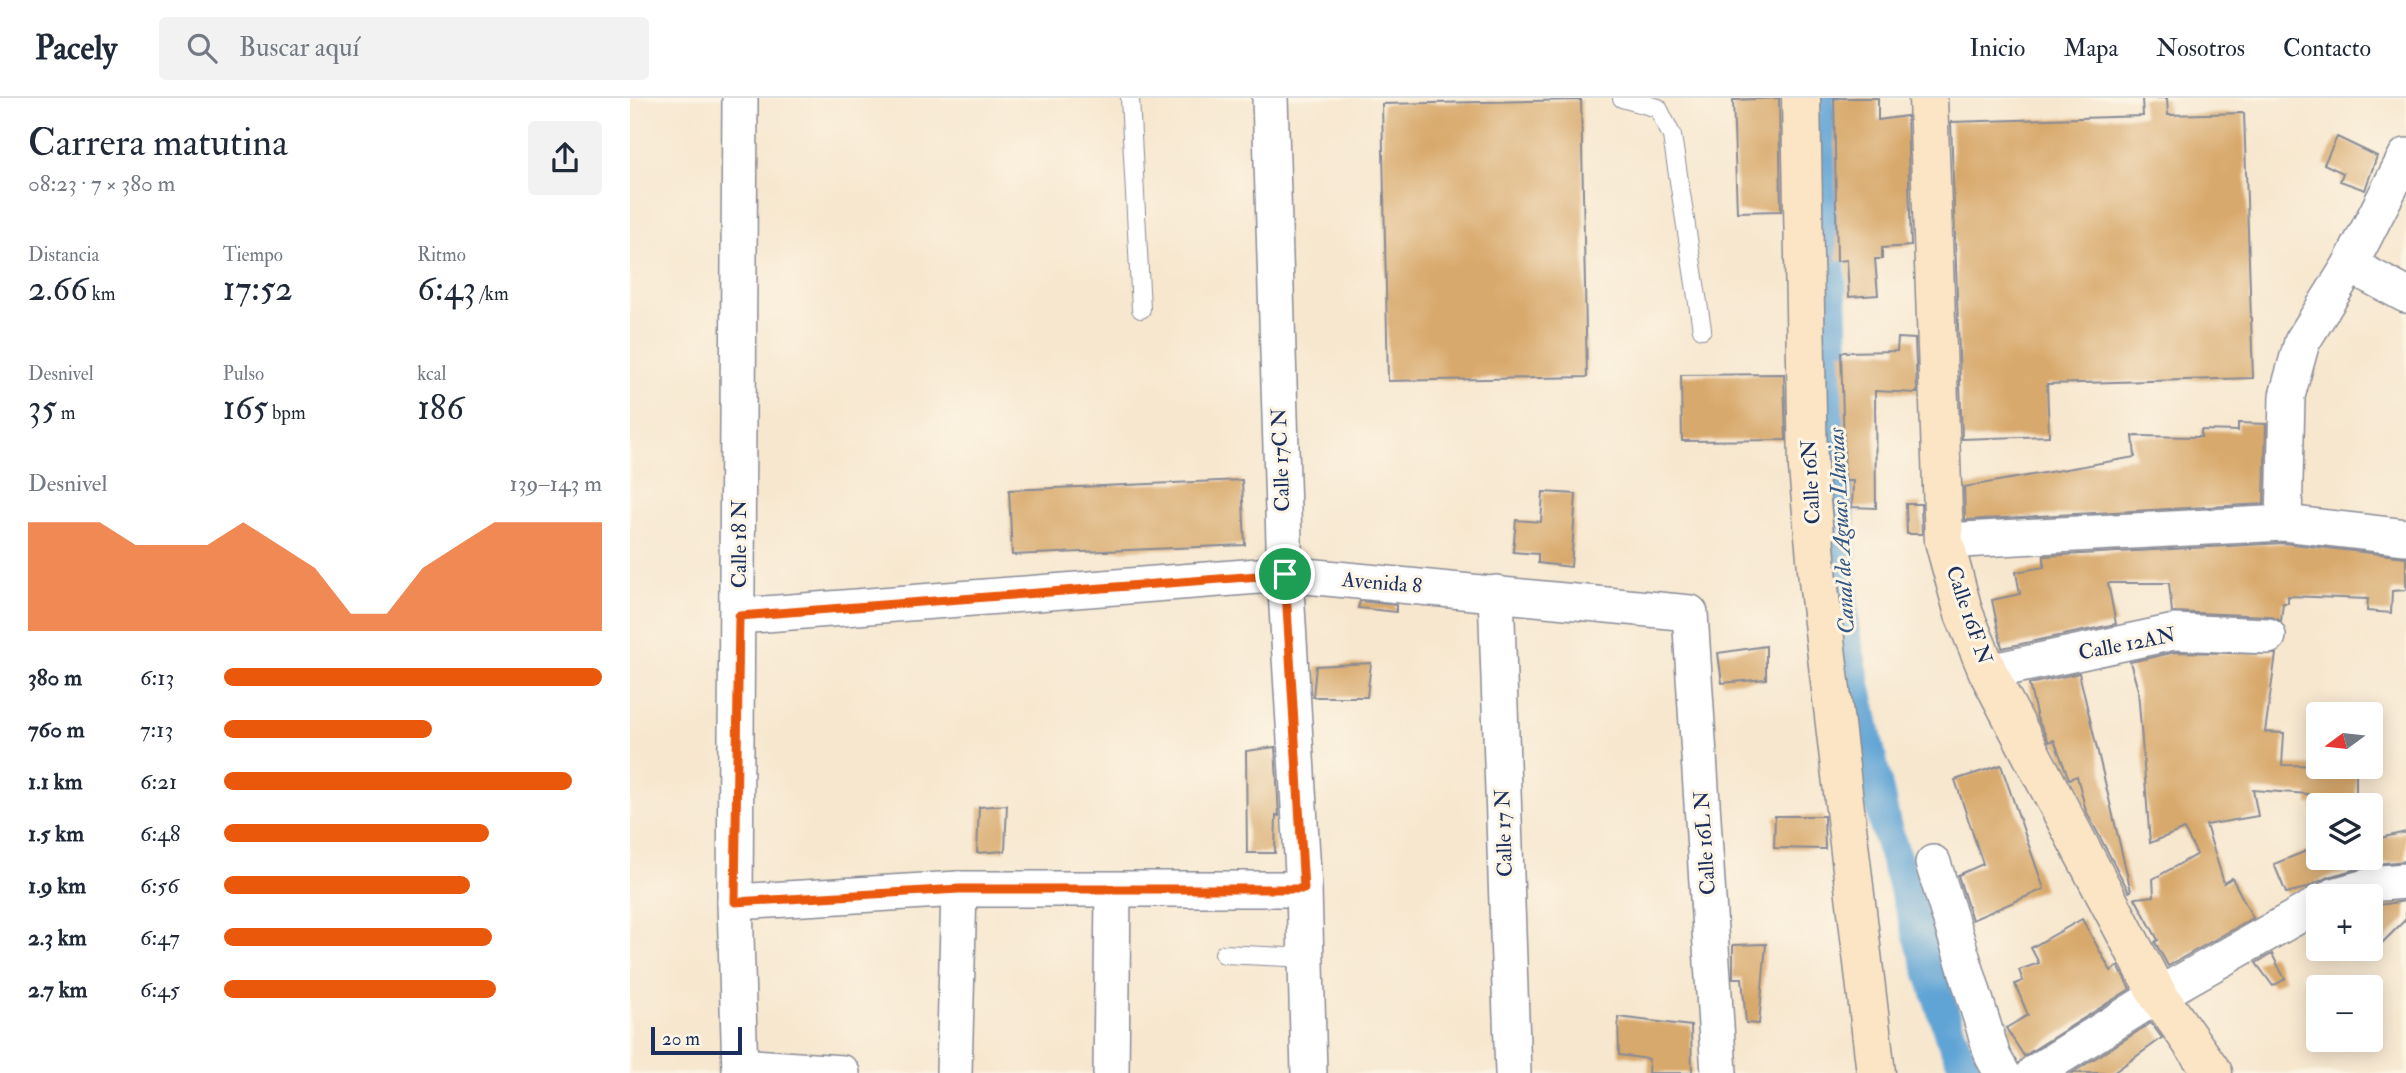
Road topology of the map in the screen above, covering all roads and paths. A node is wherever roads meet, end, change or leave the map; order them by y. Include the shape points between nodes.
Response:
1 (740, 98) edge
2 (1130, 98) edge
3 (1270, 98) edge
4 (1622, 98) edge
5 (1801, 98) edge
6 (1928, 98) edge
7 (2406, 156) edge
8 (2350, 265) junction
9 (2406, 295) edge
10 (1141, 309) dead end
11 (1702, 329) dead end
12 (2284, 523) junction
13 (2406, 537) edge
14 (1944, 541) junction
15 (1285, 574) junction
16 (1496, 593) junction
17 (1690, 613) joint
18 (739, 616) junction
19 (2268, 636) dead end
20 (1988, 672) junction
21 (1933, 863) dead end
22 (2406, 881) edge
23 (2376, 884) edge
24 (959, 889) junction
25 (1304, 889) junction
26 (1113, 892) junction
27 (735, 902) junction
28 (2306, 911) edge
29 (1224, 954) dead end
30 (1306, 958) junction
31 (2158, 995) junction
32 (740, 1069) edge
33 (842, 1073) edge
34 (954, 1073) edge
35 (1111, 1073) edge
36 (1309, 1073) edge
37 (1513, 1073) edge
38 (1719, 1073) edge
39 (1876, 1073) edge
40 (2003, 1073) edge
41 (2034, 1073) edge
42 (2213, 1073) edge

1 - 18 street, Calle 18 N
2 - 10 lane
3 - 15 street, Calle 17C N
4 - 11 lane via 1658,108 1672,136
5 - 39 street, Calle 16N via 1808,468
6 - 14 street, Calle 16F N
7 - 8 street
8 - 9 street
8 - 12 street via 2302,342 2287,396
12 - 13 street
12 - 14 street
14 - 20 street, Calle 16F N via 1964,614
15 - 16 street, Avenida 8
15 - 18 street, Avenida 8
15 - 25 street, Calle 17C N
16 - 17 street, Avenida 8
16 - 37 street, Calle 17 N
17 - 38 street, Calle 16L N
18 - 27 street, Calle 18 N
19 - 20 street, Calle 12AN via 2174,632
20 - 31 street, Calle 16F N
21 - 40 street via 1993,1057
22 - 23 street
24 - 26 street
24 - 27 street
24 - 34 street
25 - 26 street
25 - 30 street, Calle 17C N
26 - 35 street
27 - 32 street, Calle 18 N
28 - 31 street
29 - 30 lane
30 - 36 street, Calle 17C N
31 - 41 street
31 - 42 street, Calle 16F N
32 - 33 street

